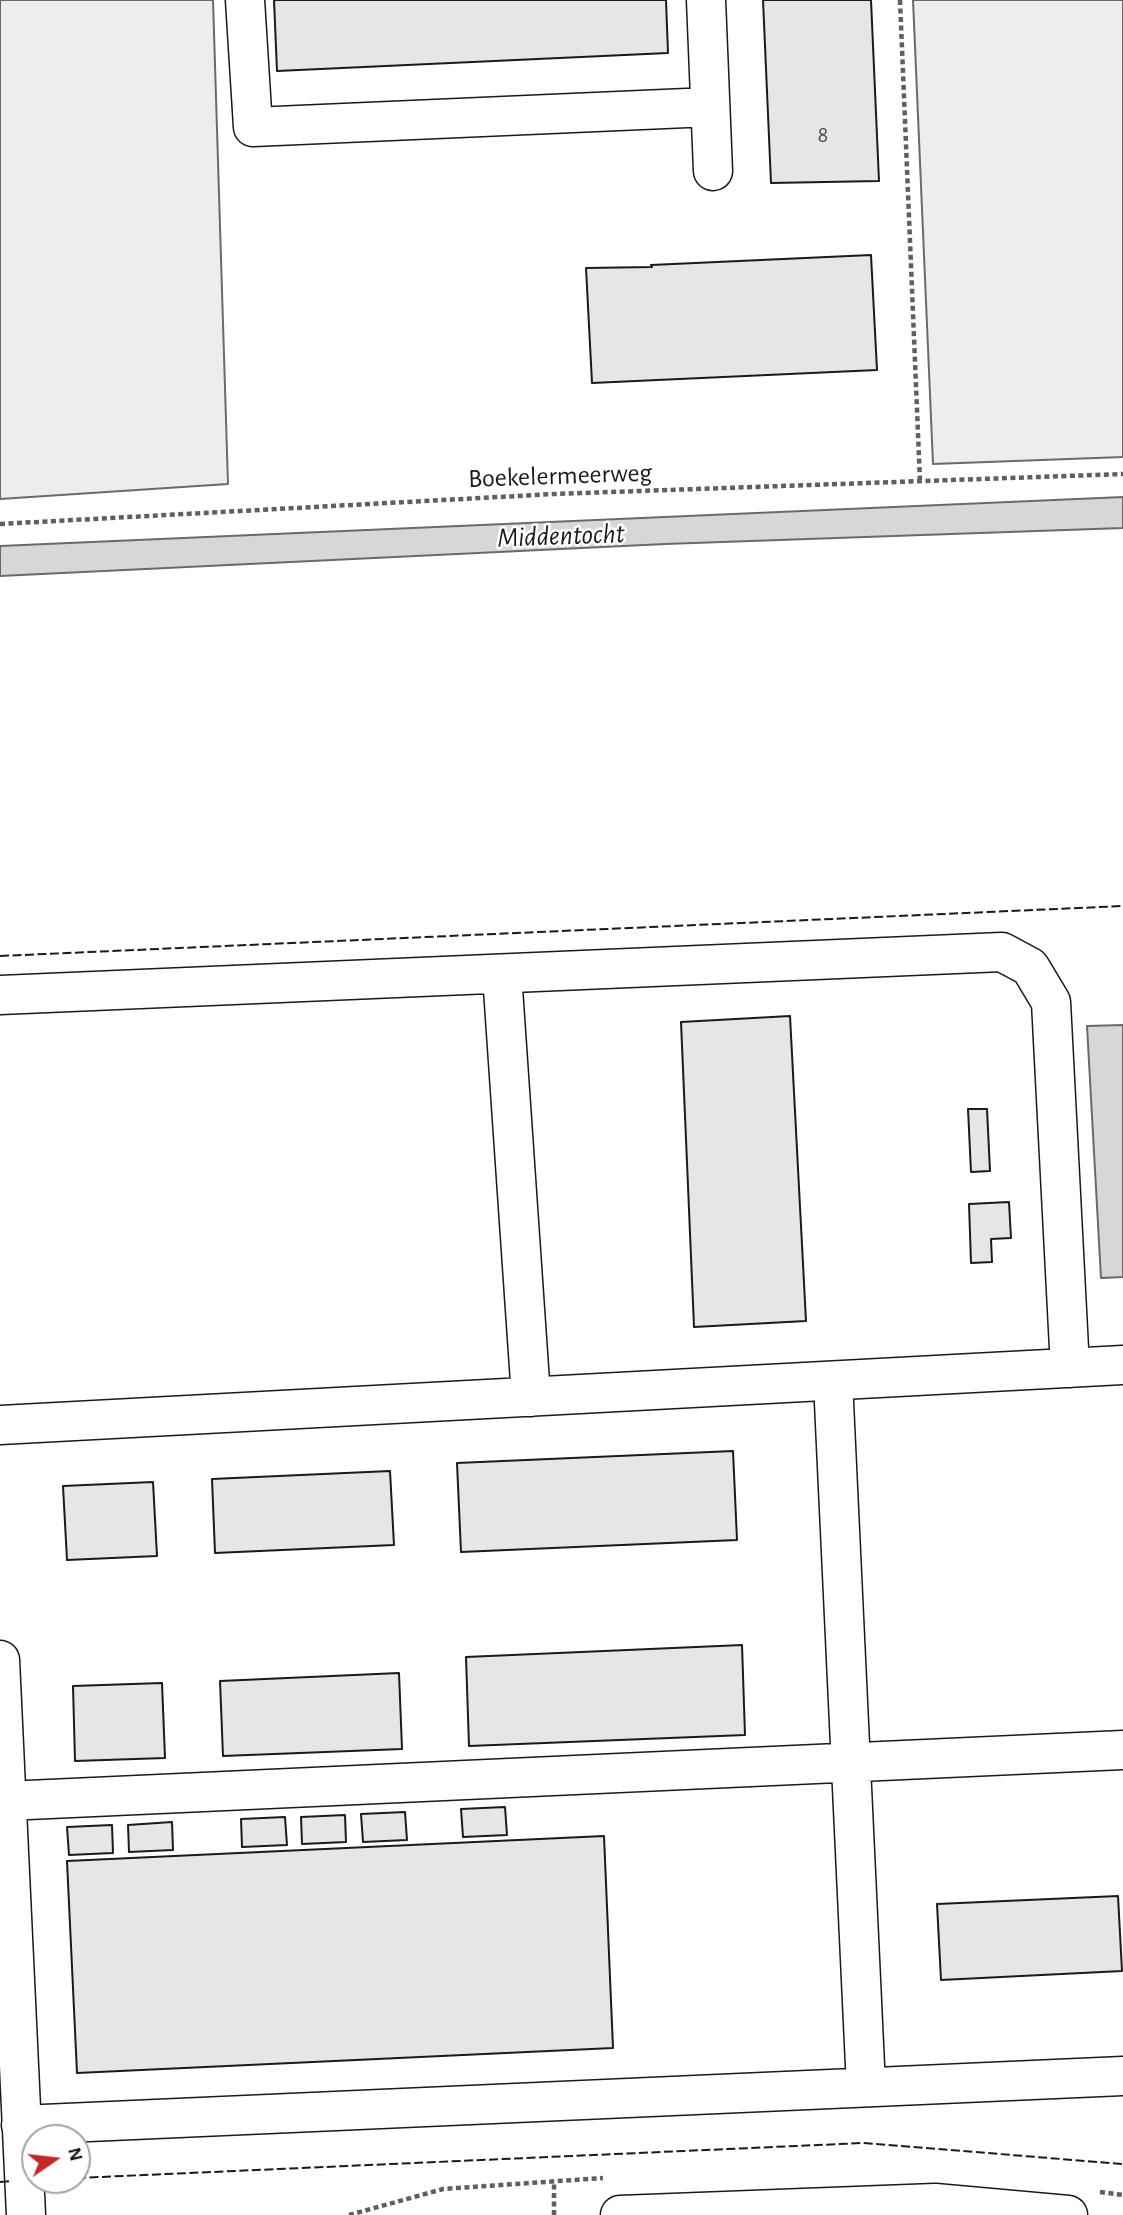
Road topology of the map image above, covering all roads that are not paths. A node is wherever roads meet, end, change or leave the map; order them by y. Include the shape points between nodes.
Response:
1 (245, 0) edge
2 (706, 0) edge
3 (710, 107) junction
4 (713, 171) dead end
5 (502, 974) junction
6 (0, 995) edge
7 (1123, 1365) edge
8 (1070, 1368) junction
9 (832, 1381) junction
10 (531, 1397) junction
11 (0, 1425) edge
12 (0, 1660) edge
13 (1123, 1750) edge
14 (850, 1762) junction
15 (6, 1801) junction
16 (1123, 2076) edge
17 (866, 2087) junction
18 (43, 2124) edge
19 (21, 2125) edge
20 (25, 2194) edge
21 (26, 2215) edge
22 (647, 2215) edge
23 (1068, 2215) edge

1 - 3 street via 253,127
2 - 3 street
3 - 4 street
5 - 6 street
5 - 8 street via 1002,951 1030,967 1051,1002
5 - 10 street
7 - 8 street
8 - 9 street
9 - 10 street
9 - 14 street
10 - 11 street
12 - 15 street
13 - 14 street
14 - 15 street
14 - 17 street
15 - 19 street
16 - 17 street
17 - 18 street
20 - 21 street
22 - 23 street via 935,2203

